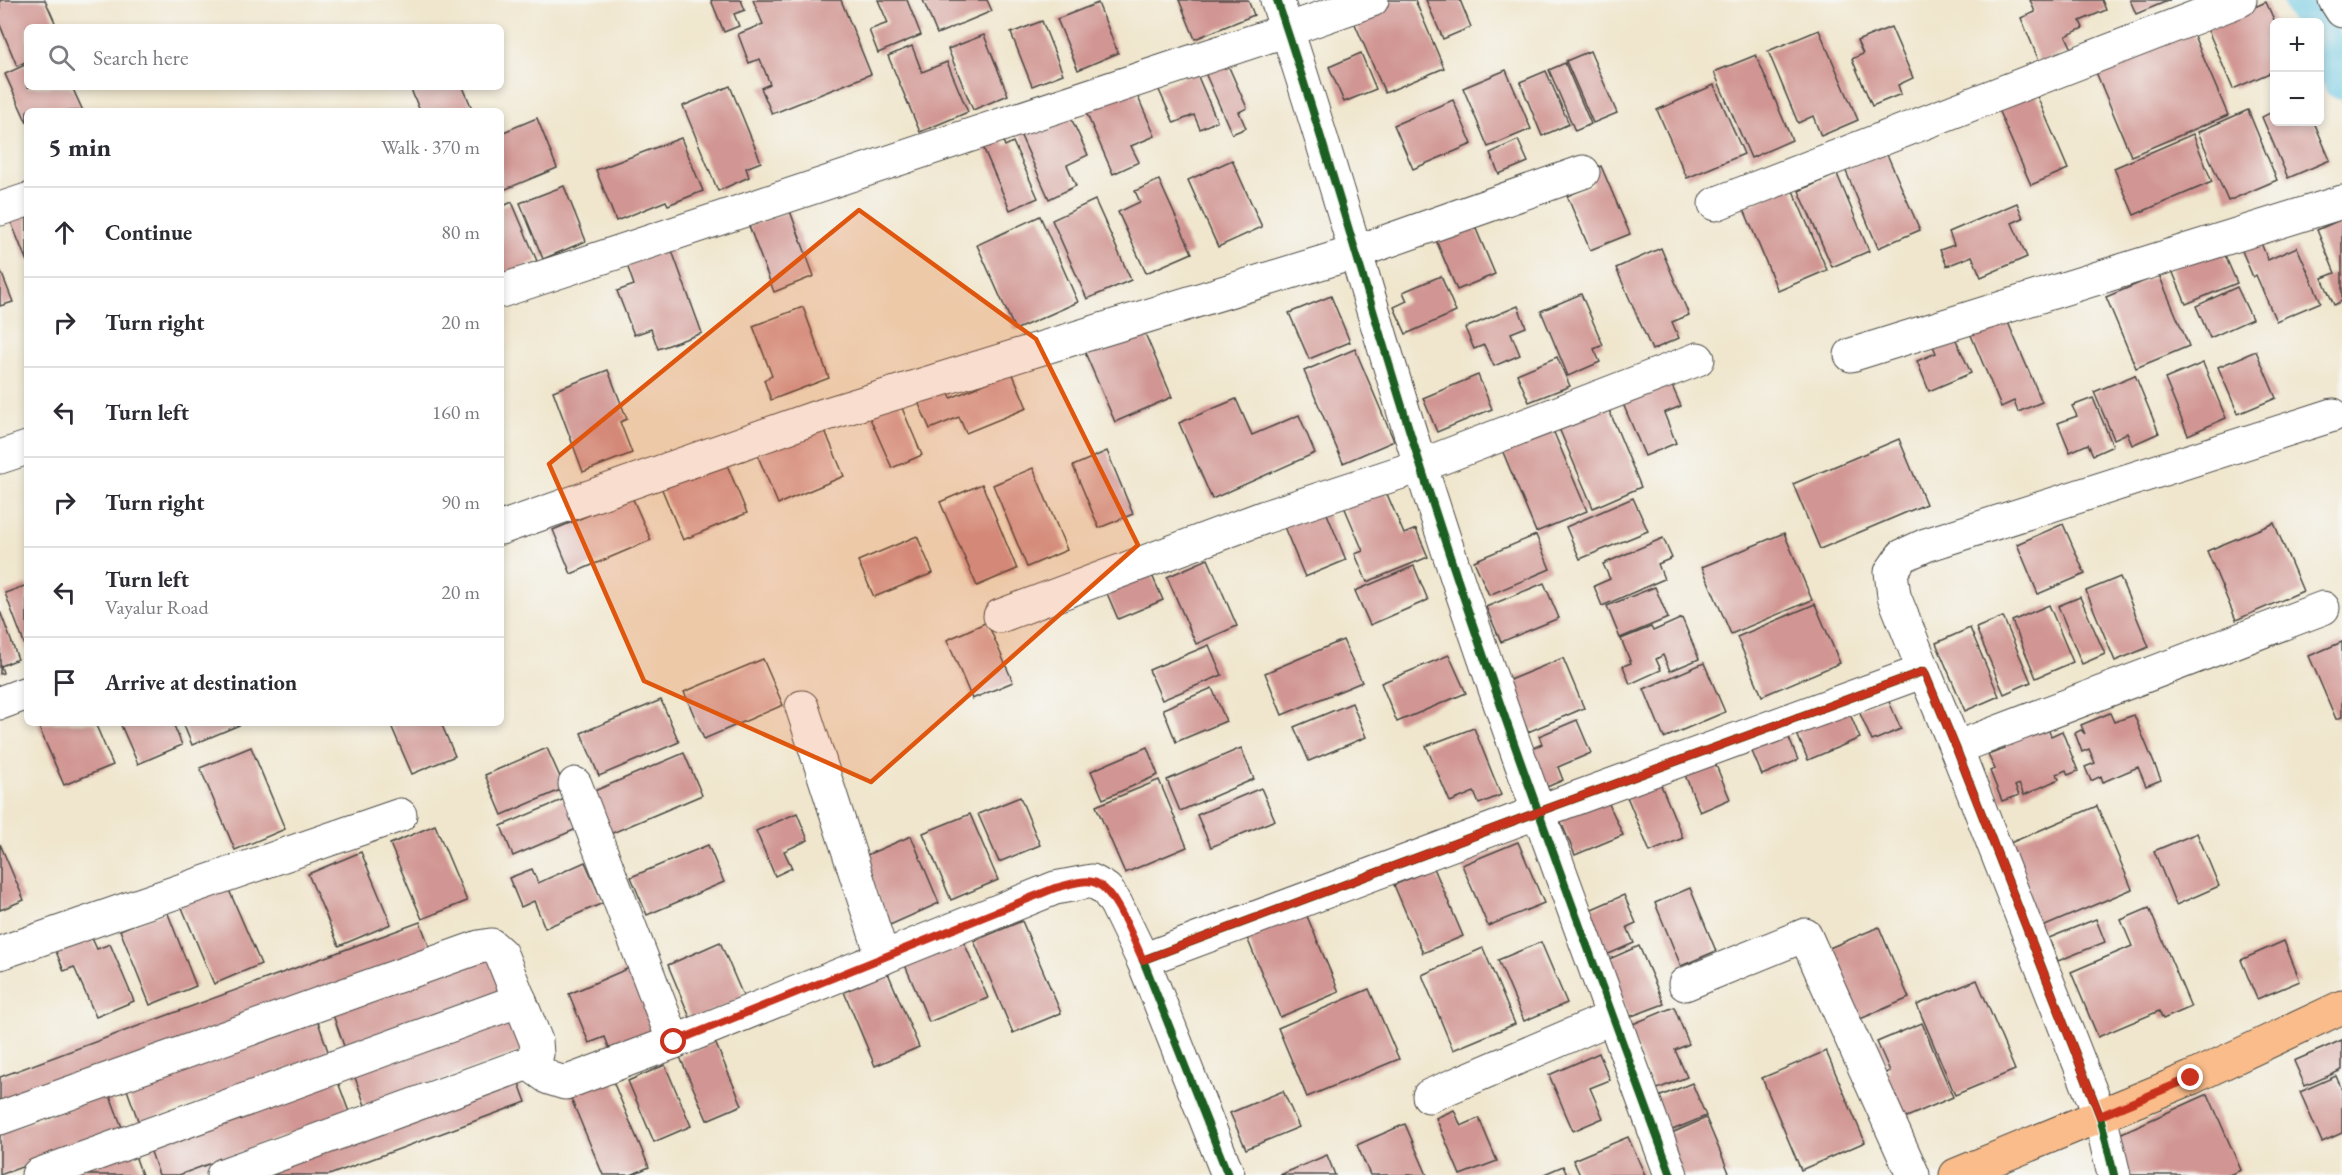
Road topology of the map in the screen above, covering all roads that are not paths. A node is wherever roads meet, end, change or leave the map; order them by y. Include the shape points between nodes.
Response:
1 (1372, 0) edge
2 (2240, 0) edge
3 (2336, 0) edge
4 (2342, 11) edge
5 (1282, 15) edge
6 (1583, 172) dead end
7 (24, 201) edge
8 (2342, 202) edge
9 (1715, 204) dead end
10 (0, 209) edge
11 (1356, 252) junction
12 (504, 290) edge
13 (1851, 355) dead end
14 (1698, 359) dead end
15 (2333, 415) dead end
16 (24, 449) edge
17 (0, 457) edge
18 (1420, 466) junction
19 (504, 527) edge
20 (2323, 608) dead end
21 (1000, 616) dead end
22 (1917, 674) junction
23 (24, 694) edge
24 (0, 703) edge
25 (802, 707) dead end
26 (1956, 748) junction
27 (575, 784) dead end
28 (1538, 812) junction
29 (400, 814) dead end
30 (0, 954) edge
31 (883, 958) junction
32 (1143, 960) junction
33 (1684, 984) dead end
34 (520, 1000) junction
35 (2342, 1007) edge
36 (1613, 1017) junction
37 (674, 1042) junction
38 (528, 1064) junction
39 (1429, 1096) dead end
40 (2100, 1116) junction
41 (0, 1118) edge
42 (39, 1175) edge
43 (223, 1175) edge
44 (1228, 1175) edge
45 (1671, 1175) edge
46 (1913, 1175) edge
47 (1956, 1175) edge
48 (2114, 1175) edge

1 - 5 street
2 - 9 street
3 - 4 street
5 - 11 street
5 - 12 street
6 - 11 street
7 - 10 street
8 - 13 street
11 - 18 street
11 - 19 street via 814,418
14 - 18 street
15 - 22 street via 1902,556 1891,572 1894,596
16 - 17 street
18 - 21 street via 1265,517
18 - 28 street
20 - 26 street
22 - 26 street
22 - 28 street
23 - 24 street
25 - 31 street
26 - 40 street
27 - 37 street
28 - 32 street
28 - 36 street
29 - 30 street
31 - 32 street via 1055,888 1092,881 1106,889 1116,904
31 - 37 street
32 - 44 street
33 - 46 street via 1805,935
34 - 38 street via 536,1041 537,1054
34 - 41 street via 501,954 491,945 479,947
34 - 42 street
35 - 40 main road
36 - 39 street
36 - 45 street
37 - 38 street via 565,1083
38 - 43 street
40 - 47 main road
40 - 48 street

